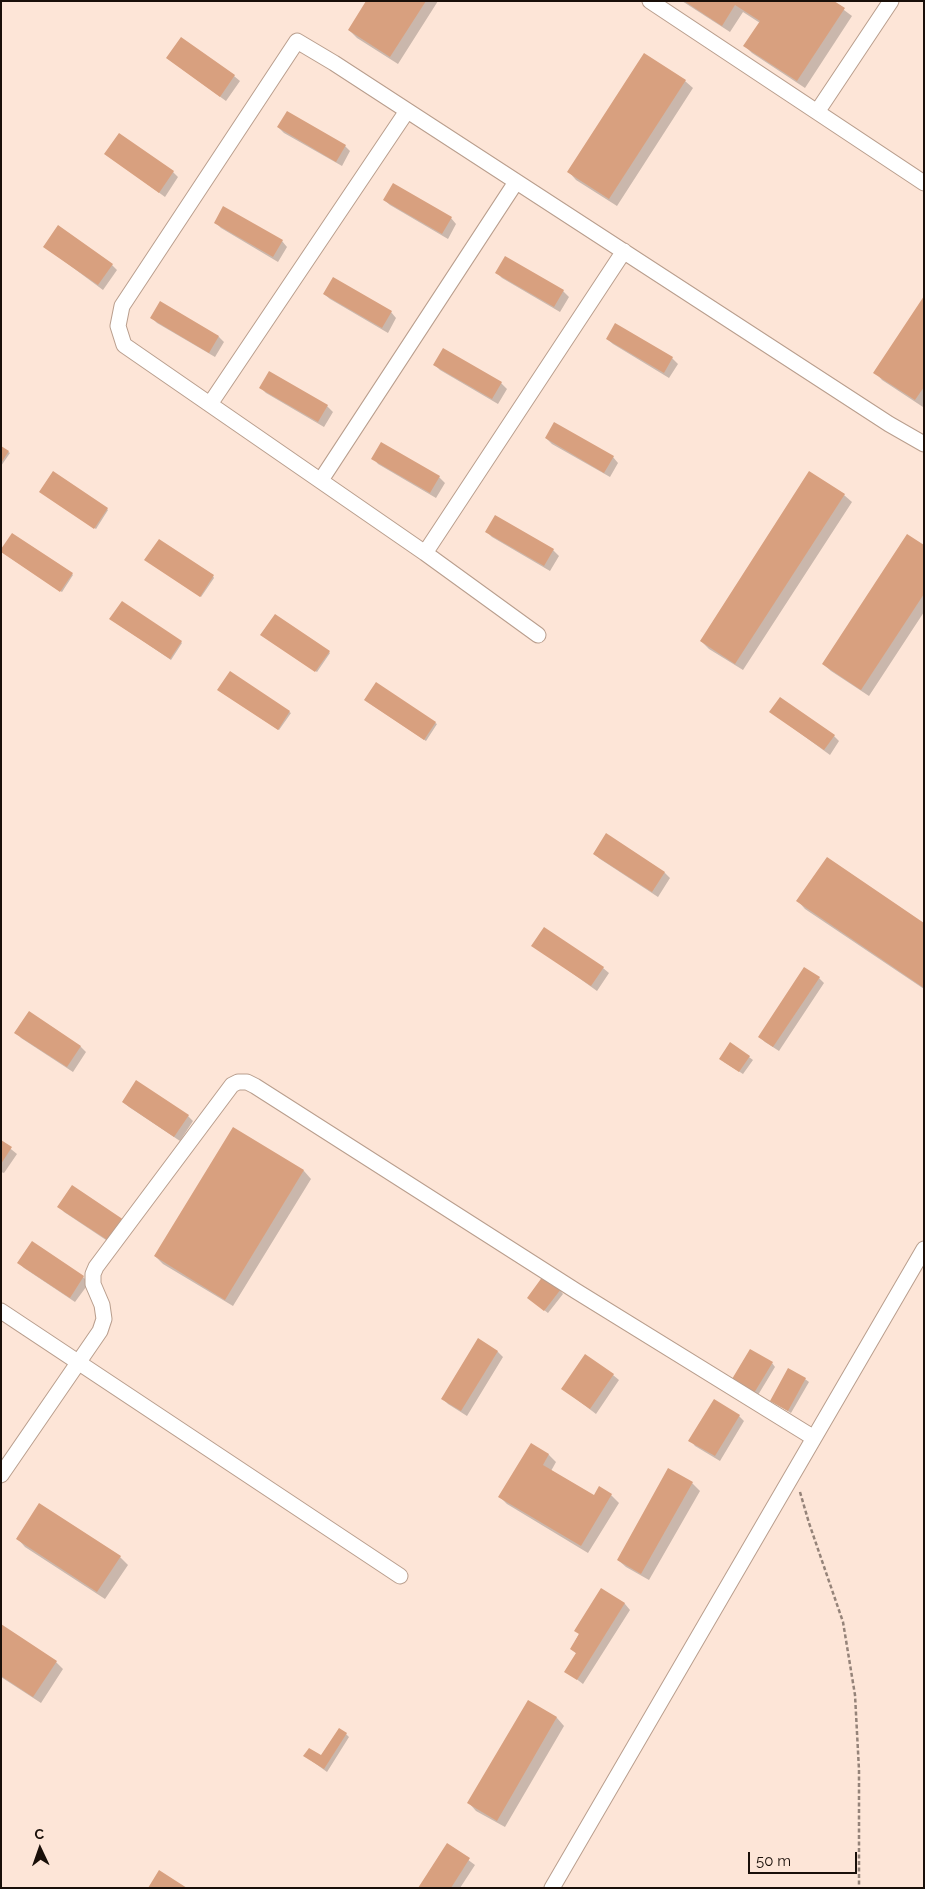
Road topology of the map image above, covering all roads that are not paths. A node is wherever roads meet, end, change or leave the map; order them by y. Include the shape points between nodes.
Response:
1 (650, 1) edge
2 (890, 1) edge
3 (407, 111) junction
4 (817, 112) junction
5 (516, 182) junction
6 (924, 183) edge
7 (624, 251) junction
8 (210, 404) junction
9 (924, 444) edge
10 (321, 480) junction
11 (425, 553) junction
12 (538, 634) dead end
13 (924, 1249) edge
14 (1, 1312) edge
15 (78, 1362) junction
16 (814, 1438) junction
17 (1, 1474) edge
18 (400, 1576) dead end
19 (552, 1888) edge

1 - 4 street
2 - 4 street
3 - 5 street
3 - 8 street
3 - 8 street via 297,41 122,306 118,326 124,345
4 - 6 street
5 - 7 street
5 - 10 street
7 - 9 street
7 - 11 street
8 - 10 street
10 - 11 street
11 - 12 street
13 - 16 street
14 - 15 street
15 - 16 street via 100,1331 104,1318 92,1284 96,1266 232,1085 246,1082
15 - 17 street
15 - 18 street
16 - 19 street

